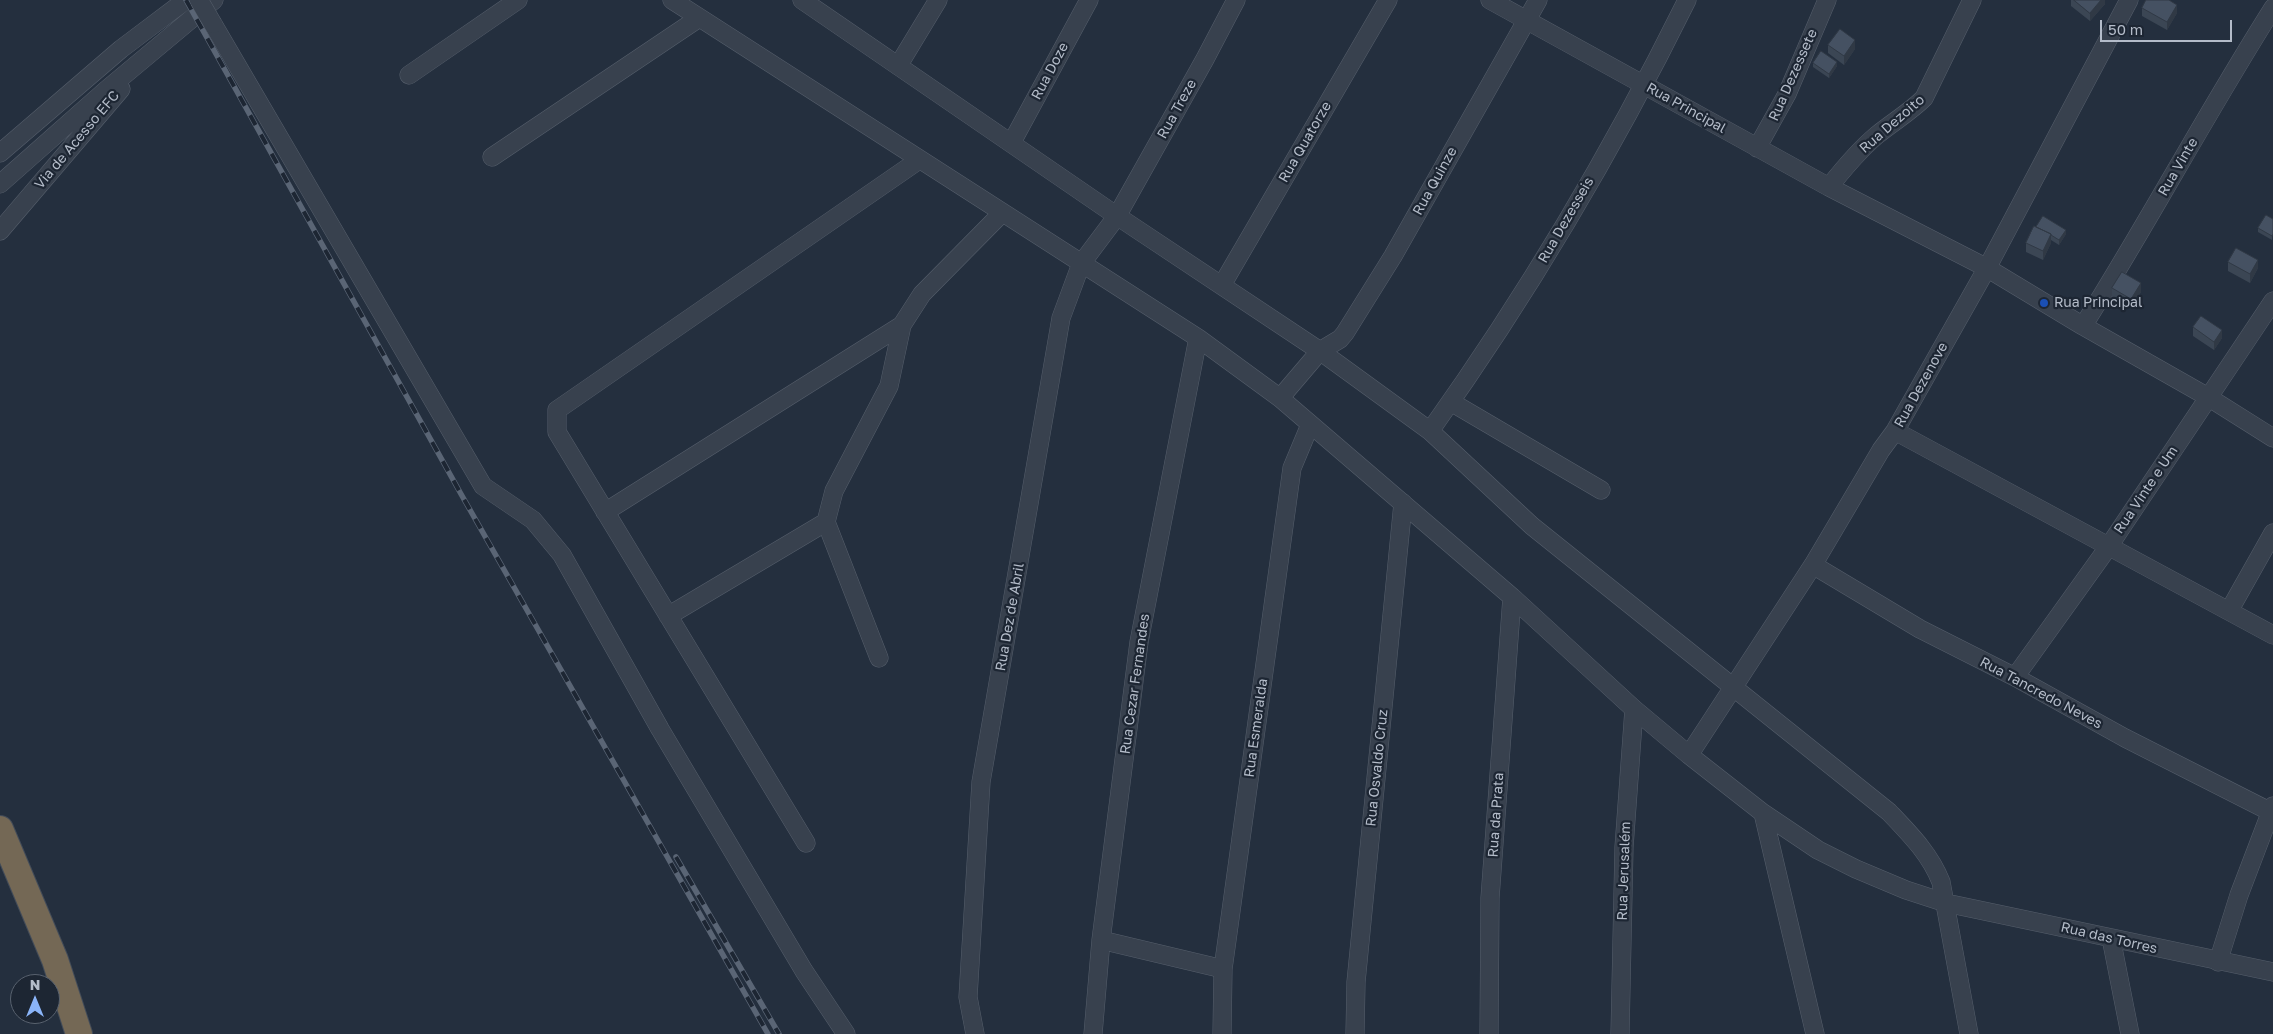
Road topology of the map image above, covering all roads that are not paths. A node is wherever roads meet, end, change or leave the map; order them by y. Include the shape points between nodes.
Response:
1 (186, 0) edge
2 (199, 0) edge
3 (214, 0) edge
4 (518, 0) edge
5 (672, 0) edge
6 (802, 0) edge
7 (938, 0) edge
8 (1088, 0) edge
9 (1236, 0) edge
10 (1388, 0) edge
11 (1490, 0) edge
12 (1538, 0) edge
13 (1687, 0) edge
14 (1827, 0) edge
15 (1972, 0) edge
16 (2129, 0) edge
17 (2273, 8) edge
18 (699, 18) junction
19 (1526, 20) junction
20 (155, 48) junction
21 (898, 66) junction
22 (409, 75) dead end
23 (1645, 85) junction
24 (1012, 142) junction
25 (1757, 148) junction
26 (0, 152) edge
27 (492, 157) dead end
28 (919, 160) junction
29 (0, 184) edge
30 (1830, 187) junction
31 (1002, 213) junction
32 (1117, 216) junction
33 (0, 231) edge
34 (1081, 264) junction
35 (1987, 268) junction
36 (1222, 285) junction
37 (2273, 301) edge
38 (902, 325) junction
39 (2083, 326) junction
40 (1198, 338) junction
41 (1320, 351) junction
42 (2208, 396) junction
43 (1280, 398) junction
44 (1451, 402) junction
45 (1310, 425) junction
46 (1430, 431) junction
47 (1895, 431) junction
48 (2273, 438) edge
49 (1601, 490) dead end
50 (1403, 503) junction
51 (605, 512) junction
52 (826, 522) junction
53 (2273, 533) edge
54 (2109, 546) junction
55 (1813, 565) junction
56 (1512, 597) junction
57 (2229, 611) junction
58 (668, 616) junction
59 (2273, 635) edge
60 (879, 658) dead end
61 (2015, 677) junction
62 (1734, 686) junction
63 (1634, 709) junction
64 (1689, 755) junction
65 (2272, 810) edge
66 (1762, 812) junction
67 (0, 829) edge
68 (806, 843) dead end
69 (1946, 903) junction
70 (2111, 938) junction
71 (1101, 940) junction
72 (2218, 962) junction
73 (1222, 969) junction
74 (2273, 972) edge
75 (79, 1034) edge
76 (846, 1034) edge
77 (975, 1034) edge
78 (1093, 1034) edge
79 (1222, 1034) edge
80 (1355, 1034) edge
81 (1488, 1034) edge
82 (1620, 1034) edge
83 (1815, 1034) edge
84 (1969, 1034) edge
85 (2130, 1034) edge

1 - 26 street via 121,49
2 - 76 street, bridge via 483,486 533,520 562,555 660,729 799,963
3 - 20 street
4 - 22 street
5 - 18 street, Rua das Torres
6 - 21 street
7 - 21 street
8 - 24 street, Rua Doze
9 - 32 street, Rua Treze
10 - 36 street, Rua Quatorze
11 - 19 street, Rua Principal
12 - 19 street, Rua Quinze
13 - 23 street, Rua Dezesseis
14 - 25 street, Rua Dezessete via 1787,94
15 - 30 street, Rua Dezoito via 1924,98 1875,137 1849,162
16 - 35 street, Rua Dezenove
17 - 39 street, Rua Vinte
18 - 27 street
18 - 28 street, Rua das Torres
19 - 23 street, Rua Principal
19 - 41 street, Rua Quinze via 1370,294 1340,339
20 - 29 street
20 - 33 street, Via de Acesso EFC
21 - 24 street
23 - 25 street, Rua Principal
23 - 44 street, Rua Dezesseis via 1524,291
24 - 32 street
25 - 30 street, Rua Principal
28 - 31 street, Rua das Torres
28 - 51 street via 557,410 557,432
30 - 35 street, Rua Principal
31 - 34 street, Rua das Torres
31 - 38 street via 922,294
32 - 34 street, Rua Dez de Abril
32 - 36 street
34 - 40 street, Rua das Torres
34 - 77 street, Rua Dez de Abril via 1061,318 981,782 968,997
35 - 39 street, Rua Principal
35 - 47 street, Rua Dezenove
36 - 41 street
37 - 42 street, Rua Vinte e Um
38 - 51 street
38 - 52 street via 889,386 834,491
39 - 42 street, Rua Principal
40 - 43 street, Rua das Torres
40 - 71 street, Rua Cezar Fernandes via 1139,642
41 - 43 street, Rua Quinze
41 - 46 street
42 - 48 street, Rua Principal
42 - 54 street, Rua Vinte e Um
43 - 45 street, Rua das Torres
44 - 46 street, Rua Dezesseis
44 - 49 street
45 - 50 street, Rua das Torres
45 - 73 street, Rua Esmeralda via 1292,468
46 - 62 street via 1532,526
47 - 54 street
47 - 55 street, Rua Dezenove
50 - 56 street, Rua das Torres
50 - 80 street, Rua Osvaldo Cruz via 1356,982
51 - 58 street
52 - 58 street
52 - 60 street
53 - 57 street
54 - 57 street
54 - 61 street, Rua Vinte e Um
55 - 61 street, Rua Tancredo Neves via 1920,629
55 - 62 street, Rua Dezenove
56 - 63 street, Rua das Torres
56 - 81 street, Rua da Prata via 1490,898
57 - 59 street
58 - 68 street
61 - 65 street, Rua Tancredo Neves via 2125,738
62 - 64 street, Rua Dezenove
62 - 69 street via 1889,812 1917,840 1934,864
63 - 64 street, Rua das Torres
63 - 82 street, Rua Jerusalém via 1624,847
64 - 66 street, Rua das Torres
65 - 72 street via 2239,895
66 - 69 street, Rua das Torres via 1818,850 1856,869
66 - 83 street
67 - 75 highway via 55,960
69 - 70 street, Rua das Torres
69 - 84 street
70 - 72 street, Rua das Torres
70 - 85 street
71 - 73 street
71 - 78 street, Rua Cezar Fernandes
72 - 74 street, Rua das Torres
73 - 79 street, Rua Esmeralda

